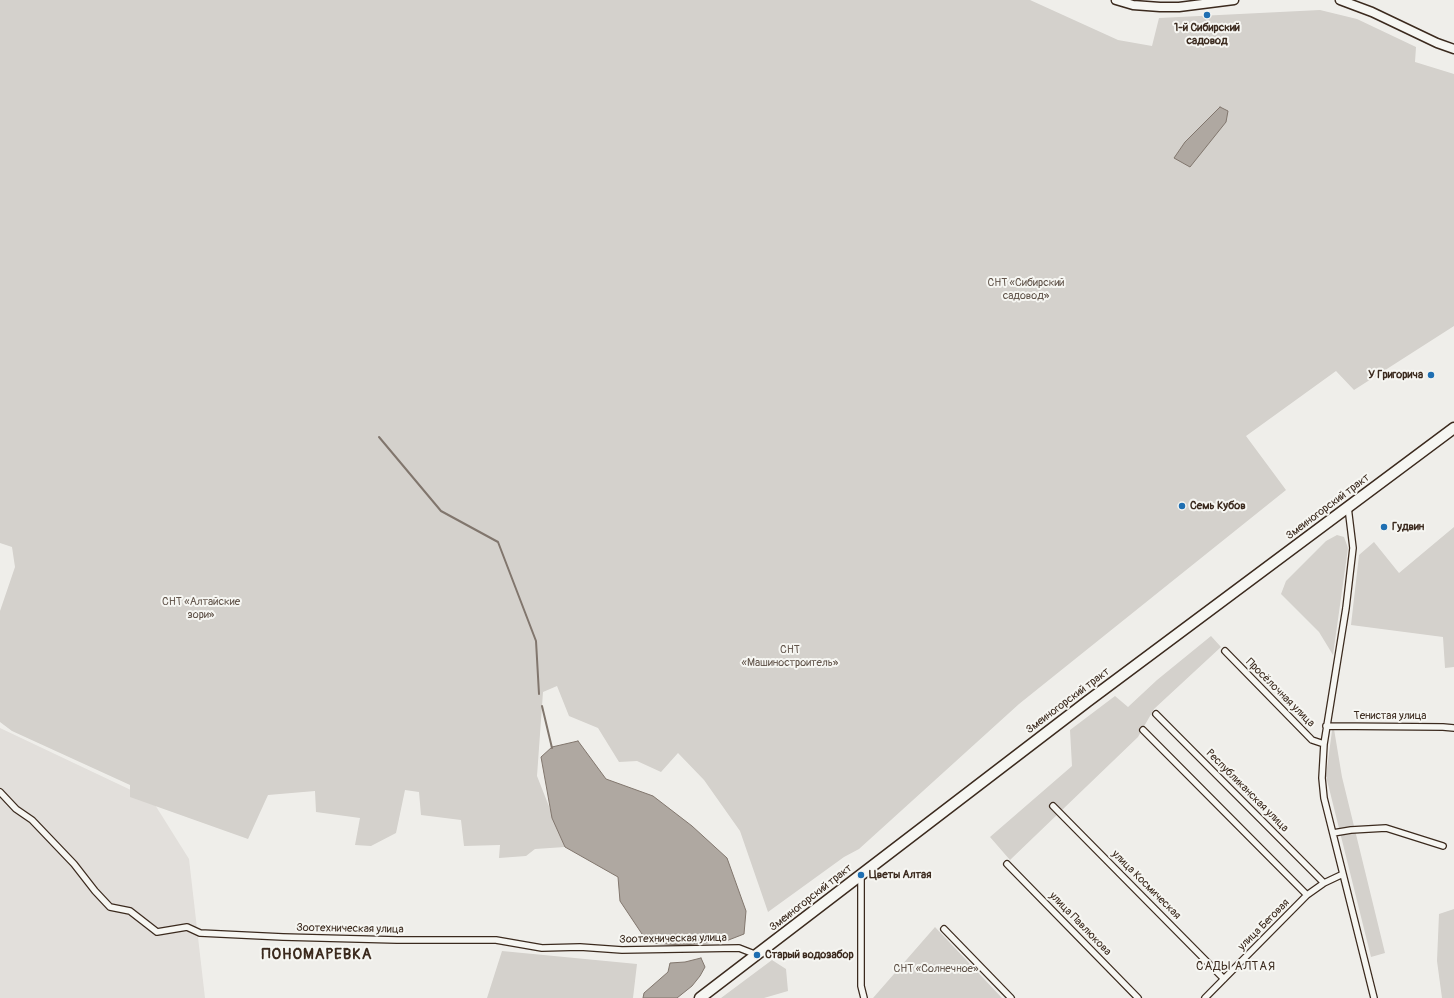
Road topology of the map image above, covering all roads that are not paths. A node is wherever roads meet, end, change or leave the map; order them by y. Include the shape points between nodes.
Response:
1 (1116, 0) edge
2 (1234, 0) edge
3 (1340, 0) edge
4 (1454, 49) edge
5 (1452, 429) edge
6 (1348, 507) junction
7 (1225, 651) dead end
8 (1156, 714) dead end
9 (1326, 726) junction
10 (1454, 728) edge
11 (1143, 730) dead end
12 (1324, 744) junction
13 (0, 792) edge
14 (1053, 806) dead end
15 (1333, 832) junction
16 (1443, 846) dead end
17 (1007, 864) dead end
18 (1343, 874) junction
19 (861, 875) junction
20 (1324, 883) junction
21 (1307, 895) junction
22 (944, 930) dead end
23 (757, 955) junction
24 (1224, 979) junction
25 (700, 998) edge
26 (864, 998) edge
27 (1011, 998) edge
28 (1138, 998) edge
29 (1205, 998) edge
30 (1374, 998) edge

1 - 2 main road via 1160,7
3 - 4 main road
5 - 6 highway, Змеиногорский тракт
6 - 9 street via 1353,548 1346,608
6 - 19 highway, Змеиногорский тракт
7 - 12 street, Просёлочная улица via 1312,740
8 - 20 street, Республиканская улица
9 - 10 street, Тенистая улица
9 - 12 street
11 - 21 street
12 - 15 street via 1324,798
13 - 23 street, Зоотехническая улица via 16,809 32,820 110,907 130,911 157,932 187,927 200,933 242,935 496,940 542,948 739,948
14 - 24 street, улица Космическая
15 - 16 street via 1386,828
15 - 18 street
17 - 28 street, улица Павлюкова
18 - 20 street, улица Беговая
18 - 30 street
19 - 23 highway, Змеиногорский тракт
19 - 26 street via 861,986
20 - 21 street, улица Беговая
21 - 24 street, улица Беговая
22 - 27 street
23 - 25 highway, Змеиногорский тракт
24 - 29 street, улица Беговая

